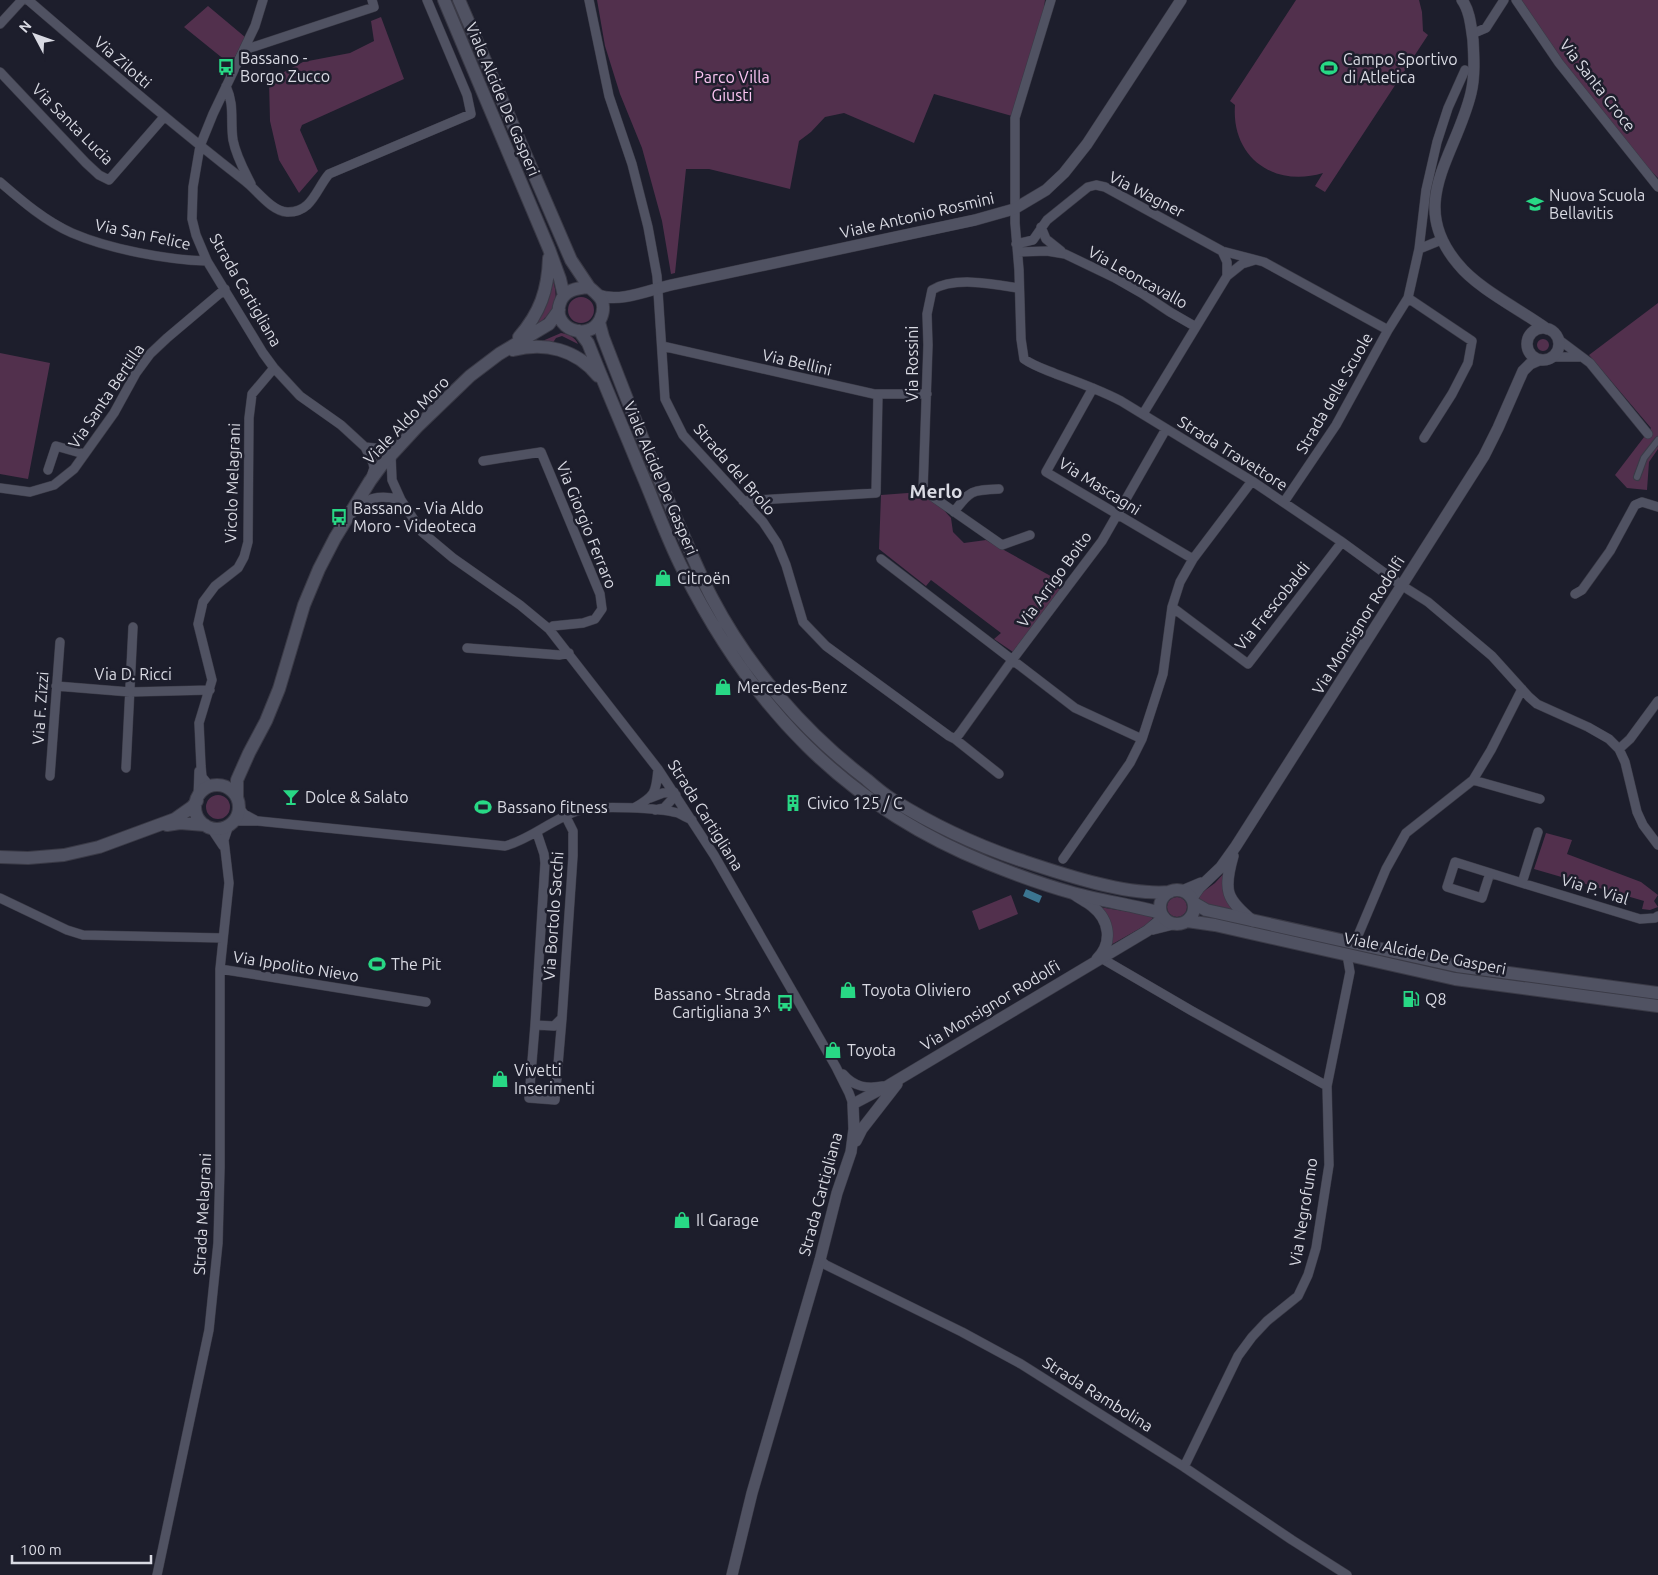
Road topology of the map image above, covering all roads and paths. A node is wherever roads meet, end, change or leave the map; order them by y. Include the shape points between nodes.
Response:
1 (22, 0) edge
2 (28, 0) edge
3 (263, 0) edge
4 (372, 0) edge
5 (427, 0) edge
6 (444, 0) edge
7 (459, 0) edge
8 (589, 0) edge
9 (1051, 0) edge
10 (1180, 0) edge
11 (1462, 0) edge
12 (1504, 0) edge
13 (1516, 0) edge
14 (0, 24) edge
15 (1472, 34) junction
16 (244, 50) junction
17 (1465, 70) dead end
18 (0, 72) edge
19 (226, 86) junction
20 (164, 117) junction
21 (200, 146) junction
22 (1452, 146) junction
23 (1436, 147) junction
24 (0, 182) edge
25 (252, 187) junction
26 (1658, 187) edge
27 (1014, 209) junction
28 (1041, 227) junction
29 (1441, 240) junction
30 (1017, 248) junction
31 (549, 249) junction
32 (1419, 249) junction
33 (1222, 251) junction
34 (1066, 254) junction
35 (1257, 260) junction
36 (207, 261) junction
37 (1227, 276) junction
38 (658, 288) junction
39 (1018, 288) junction
40 (225, 290) junction
41 (593, 291) junction
42 (564, 296) junction
43 (622, 297) junction
44 (1408, 298) junction
45 (559, 310) junction
46 (1525, 314) junction
47 (601, 319) junction
48 (1196, 326) junction
49 (1547, 329) junction
50 (574, 330) junction
51 (1388, 330) junction
52 (538, 331) junction
53 (1528, 338) junction
54 (1558, 340) junction
55 (662, 346) junction
56 (510, 347) junction
57 (1528, 350) junction
58 (499, 354) junction
59 (1553, 357) junction
60 (1581, 357) junction
61 (1539, 360) junction
62 (274, 368) junction
63 (1518, 379) junction
64 (603, 382) junction
65 (1093, 388) junction
66 (878, 394) junction
67 (927, 394) junction
68 (1143, 414) junction
69 (1166, 429) junction
70 (1648, 434) joint
71 (1424, 438) dead end
72 (1657, 442) edge
73 (364, 447) junction
74 (395, 451) junction
75 (84, 454) junction
76 (483, 461) dead end
77 (48, 470) dead end
78 (1637, 477) dead end
79 (1252, 481) junction
80 (370, 482) junction
81 (0, 488) edge
82 (999, 489) dead end
83 (400, 500) junction
84 (743, 501) junction
85 (1284, 502) junction
86 (1658, 507) edge
87 (353, 510) junction
88 (954, 512) junction
89 (1117, 515) junction
90 (1030, 535) dead end
91 (1342, 542) junction
92 (881, 559) dead end
93 (1193, 559) junction
94 (1401, 585) junction
95 (1575, 594) dead end
96 (1172, 607) junction
97 (133, 627) dead end
98 (549, 628) junction
99 (60, 642) dead end
100 (468, 648) dead end
101 (569, 653) junction
102 (1013, 659) junction
103 (56, 686) junction
104 (1522, 689) junction
105 (210, 690) junction
106 (130, 692) junction
107 (1658, 701) edge
108 (955, 739) junction
109 (1142, 739) junction
110 (1618, 749) junction
111 (249, 753) junction
112 (201, 766) junction
113 (126, 768) dead end
114 (658, 768) junction
115 (998, 774) dead end
116 (50, 776) dead end
117 (1473, 780) junction
118 (216, 786) junction
119 (675, 793) junction
120 (197, 799) junction
121 (649, 799) junction
122 (1540, 799) dead end
123 (238, 802) junction
124 (634, 808) junction
125 (654, 810) junction
126 (566, 816) junction
127 (692, 820) junction
128 (258, 821) junction
129 (232, 823) junction
130 (160, 826) junction
131 (208, 827) junction
132 (537, 832) junction
133 (1538, 832) dead end
134 (1658, 845) edge
135 (1236, 846) junction
136 (225, 850) junction
137 (0, 857) edge
138 (1063, 859) dead end
139 (1490, 873) junction
140 (1522, 883) junction
141 (1071, 892) junction
142 (1184, 896) junction
143 (0, 898) edge
144 (1658, 916) edge
145 (1166, 918) junction
146 (1187, 921) junction
147 (1253, 921) junction
148 (1359, 933) dead end
149 (223, 938) junction
150 (1347, 955) junction
151 (1096, 961) junction
152 (220, 969) junction
153 (1658, 993) edge
154 (426, 1002) dead end
155 (1658, 1006) edge
156 (562, 1018) junction
157 (535, 1025) junction
158 (836, 1067) junction
159 (903, 1077) junction
160 (889, 1085) junction
161 (1327, 1086) junction
162 (852, 1104) junction
163 (851, 1152) junction
164 (820, 1260) junction
165 (1184, 1467) junction
166 (157, 1575) edge
167 (732, 1575) edge
168 (1347, 1575) edge

1 - 14 street
2 - 20 street, Via Zilotti
3 - 16 street, Strada Cartigliana
4 - 16 street via 374,7
5 - 25 street, Via Zilotti via 467,95 471,114 329,174 315,197 298,211 285,212 273,206
6 - 31 main road, Viale Alcide De Gasperi
7 - 41 main road, Viale Alcide De Gasperi via 571,260
8 - 38 street, Strada del Brolo via 609,96 632,164 648,227
9 - 27 street, Strada Travettore via 1014,118
10 - 27 street, Viale Antonio Rosmini via 1073,163 1046,190
11 - 15 street
12 - 15 street via 1486,28
13 - 26 street, Via Santa Croce via 1559,63
15 - 22 street via 1474,81
16 - 19 street, Strada Cartigliana
17 - 23 street, Strada delle Scuole via 1448,108
18 - 20 street, Via Santa Lucia via 86,163 110,180
19 - 21 street, Strada Cartigliana
19 - 25 street via 232,98 233,140
20 - 21 street, Via Zilotti
21 - 25 street, Via Zilotti
21 - 36 street, Strada Cartigliana via 192,219
22 - 23 street
22 - 29 street via 1437,183 1434,202
23 - 32 street, Strada delle Scuole via 1426,190
24 - 36 street, Via San Felice via 49,221 72,233 110,246
27 - 30 street, Strada Travettore
27 - 38 street, Viale Antonio Rosmini
28 - 30 street, Via Wagner via 1033,240
28 - 33 street, Via Wagner via 1088,187 1096,184
28 - 34 street, Via Leoncavallo via 1046,240
29 - 32 street
29 - 46 street via 1466,273
30 - 34 street, Via Leoncavallo
30 - 39 street, Strada Travettore
31 - 42 main road, Viale Alcide De Gasperi
31 - 56 main road via 548,280 542,301 529,326
32 - 44 street, Strada delle Scuole
33 - 35 street, Via Wagner
33 - 37 street via 1227,262
34 - 48 street, Via Leoncavallo via 1115,278
35 - 37 street, Via Leoncavallo via 1242,264
35 - 51 street, Via Wagner
36 - 40 street, Strada Cartigliana
37 - 48 street, Via Leoncavallo
38 - 43 street, Viale Antonio Rosmini
38 - 55 street, Strada del Brolo
39 - 65 street, Strada Travettore via 1024,359
39 - 67 street, Via Rossini via 977,282 932,290 927,314
40 - 62 street, Strada Cartigliana
40 - 75 street, Via Santa Bertilla via 150,354
41 - 42 main road via 573,289
41 - 43 street, Viale Antonio Rosmini via 611,298
41 - 47 main road, Viale Alcide De Gasperi via 603,308
42 - 45 main road
43 - 47 street, Viale Antonio Rosmini via 608,308
44 - 51 street, Strada delle Scuole
44 - 71 street via 1472,341 1468,363
45 - 50 main road, Viale Alcide De Gasperi via 561,320
45 - 52 main road, Viale Aldo Moro via 549,324
46 - 49 street
46 - 53 street, Via Monsignor Rodolfi
47 - 50 main road via 589,330
47 - 142 main road, Viale Alcide De Gasperi via 603,337 646,449 712,598 758,670 809,730 844,763 891,799 953,833 994,851 1100,884
48 - 68 street, Via Leoncavallo
49 - 53 street via 1536,330
49 - 54 street
50 - 52 main road, Viale Aldo Moro via 550,328
50 - 64 main road, Viale Alcide De Gasperi via 588,342
51 - 85 street, Strada delle Scuole via 1336,425
52 - 56 main road, Viale Aldo Moro
53 - 57 street, Via Monsignor Rodolfi
54 - 59 street via 1558,349
54 - 60 street
55 - 66 street, Via Bellini
55 - 84 street, Strada del Brolo via 665,399 674,418 684,435
56 - 58 main road, Viale Aldo Moro
57 - 61 street
57 - 63 street, Via Monsignor Rodolfi
58 - 64 main road via 525,347 552,348 569,353 586,364
58 - 74 main road, Viale Aldo Moro via 446,399
59 - 60 street
59 - 61 street, Via Monsignor Rodolfi
60 - 70 street via 1590,363
61 - 63 street, Via Monsignor Rodolfi via 1522,371
62 - 73 street, Strada Cartigliana via 300,396 341,425
62 - 105 street, Vicolo Melagrani via 252,394 248,542 244,556 238,568 215,586 203,602 198,624 212,680
63 - 94 street, Via Monsignor Rodolfi via 1484,456
64 - 141 main road, Viale Alcide De Gasperi via 681,568 700,604 747,678 788,728 834,773 886,811 944,844 987,863
65 - 68 street, Strada Travettore
65 - 89 street, Via Mascagni via 1046,472
66 - 67 street, Via Bellini
66 - 84 street via 876,493
67 - 88 street, Via Rossini via 923,490
68 - 69 street, Strada Travettore
69 - 79 street, Strada Travettore
69 - 89 street, Via Arrigo Boito
70 - 72 street
72 - 78 street via 1644,458
73 - 74 street
73 - 80 street, Strada Cartigliana via 374,468
74 - 80 main road, Viale Aldo Moro
74 - 83 street, Strada Cartigliana via 392,480
75 - 77 street via 56,446
75 - 81 street, Via Santa Bertilla via 74,469 54,485 30,492
76 - 98 street, Via Giorgio Ferraro via 541,452 600,594 602,609 595,619
79 - 85 street, Strada Travettore
79 - 93 street
80 - 87 main road, Viale Aldo Moro
82 - 88 street via 975,490
83 - 87 street via 372,498
83 - 98 street, Strada Cartigliana via 422,532 437,545
84 - 108 street, Strada del Brolo via 777,543 803,622 821,641
85 - 91 street, Strada Travettore
86 - 95 street via 1642,502 1634,505 1610,551 1582,590
87 - 111 main road, Viale Aldo Moro via 319,569 304,605 279,689
88 - 90 street, Via Rossini via 1002,545
89 - 93 street, Via Mascagni
89 - 102 street, Via Arrigo Boito via 1102,541
91 - 94 street, Strada Travettore
91 - 96 street, Via Frescobaldi via 1248,664
92 - 102 street
93 - 96 street via 1180,582
94 - 104 street, Strada Travettore via 1471,637
94 - 135 street, Via Monsignor Rodolfi
96 - 109 street via 1163,674
97 - 106 street
98 - 101 street, Strada Cartigliana
99 - 103 street, Via F. Zizzi
100 - 101 street
101 - 114 street, Strada Cartigliana
102 - 108 street, Via Arrigo Boito
102 - 109 street via 1075,708
103 - 106 street, Via D. Ricci
103 - 116 street, Via F. Zizzi
104 - 110 street, Strada Travettore via 1537,704 1600,733
104 - 117 street
105 - 106 street, Via D. Ricci
105 - 112 street, Vicolo Melagrani via 199,723
106 - 113 street
107 - 110 street via 1630,739
108 - 115 street, Strada del Brolo
109 - 138 street via 1130,763
110 - 134 street, Strada Travettore via 1627,769 1639,817
111 - 118 main road, Viale Aldo Moro
111 - 123 main road, Viale Aldo Moro via 237,780
112 - 118 street, Vicolo Melagrani via 202,777
112 - 120 street, Vicolo Melagrani
114 - 119 street, Strada Cartigliana
114 - 121 street via 657,782
117 - 122 street
117 - 148 street via 1406,833 1386,869
118 - 120 main road, Viale Aldo Moro via 207,788
118 - 123 main road via 232,791
119 - 121 street, Via Bortolo Sacchi via 655,795
119 - 125 street via 664,808
119 - 127 street, Strada Cartigliana
120 - 130 main road, Viale Aldo Moro via 192,807
120 - 131 main road via 196,812
121 - 124 street, Via Bortolo Sacchi
123 - 128 street via 249,818
123 - 129 main road, Viale Aldo Moro via 237,817
124 - 125 street, Via Bortolo Sacchi
124 - 126 street, Via Bortolo Sacchi via 581,810
125 - 127 street, Via Bortolo Sacchi via 677,813
126 - 132 street, Via Bortolo Sacchi
126 - 156 street, Via Bortolo Sacchi via 573,831
127 - 158 street, Strada Cartigliana
128 - 129 street, Via Bortolo Sacchi
128 - 132 street, Via Bortolo Sacchi via 505,846
129 - 131 main road, Viale Aldo Moro via 220,829
129 - 136 street, Strada Melagrani via 225,834
130 - 131 main road, Viale Aldo Moro via 180,822
130 - 137 main road, Viale Aldo Moro via 64,855
131 - 136 street, Strada Melagrani
132 - 157 street, Via Bortolo Sacchi via 545,863
133 - 140 street
135 - 142 street, Via Monsignor Rodolfi via 1210,879
135 - 147 street via 1227,884 1229,897
136 - 149 street, Strada Melagrani via 229,883
139 - 139 street, Via P. Vial via 1482,898 1447,887 1455,862
139 - 140 street, Via P. Vial
140 - 144 street, Via P. Vial via 1640,919
141 - 145 main road, Viale Alcide De Gasperi
141 - 151 street, Via Monsignor Rodolfi via 1093,906 1105,920 1107,943
142 - 145 main road via 1163,898 1160,908
142 - 146 main road via 1193,913
142 - 147 main road, Viale Alcide De Gasperi via 1206,910
143 - 149 street via 83,935
145 - 146 main road, Viale Alcide De Gasperi via 1183,923
145 - 151 street, Via Monsignor Rodolfi
146 - 150 main road, Viale Alcide De Gasperi
147 - 153 main road, Viale Alcide De Gasperi via 1457,966
149 - 152 street, Strada Melagrani
150 - 155 main road, Viale Alcide De Gasperi via 1455,978
150 - 161 street, Via Negrofumo via 1350,972
151 - 159 street, Via Monsignor Rodolfi
151 - 161 street
152 - 154 street, Via Ippolito Nievo
152 - 166 street, Strada Melagrani via 218,1243 209,1330
156 - 157 street via 554,1026
156 - 157 street, Via Bortolo Sacchi via 555,1100 529,1098
158 - 160 street via 847,1080 860,1086
158 - 162 street, Strada Cartigliana
159 - 160 street, Via Monsignor Rodolfi
159 - 163 street via 862,1129
160 - 162 street, Via Monsignor Rodolfi
161 - 165 street, Via Negrofumo via 1329,1165 1316,1248 1308,1276 1298,1296 1267,1321 1238,1356
162 - 163 street, Strada Cartigliana via 854,1129
163 - 164 street, Strada Cartigliana
164 - 165 street, Strada Rambolina via 1000,1352
164 - 167 street, Strada Cartigliana via 752,1493
165 - 168 street, Strada Rambolina

